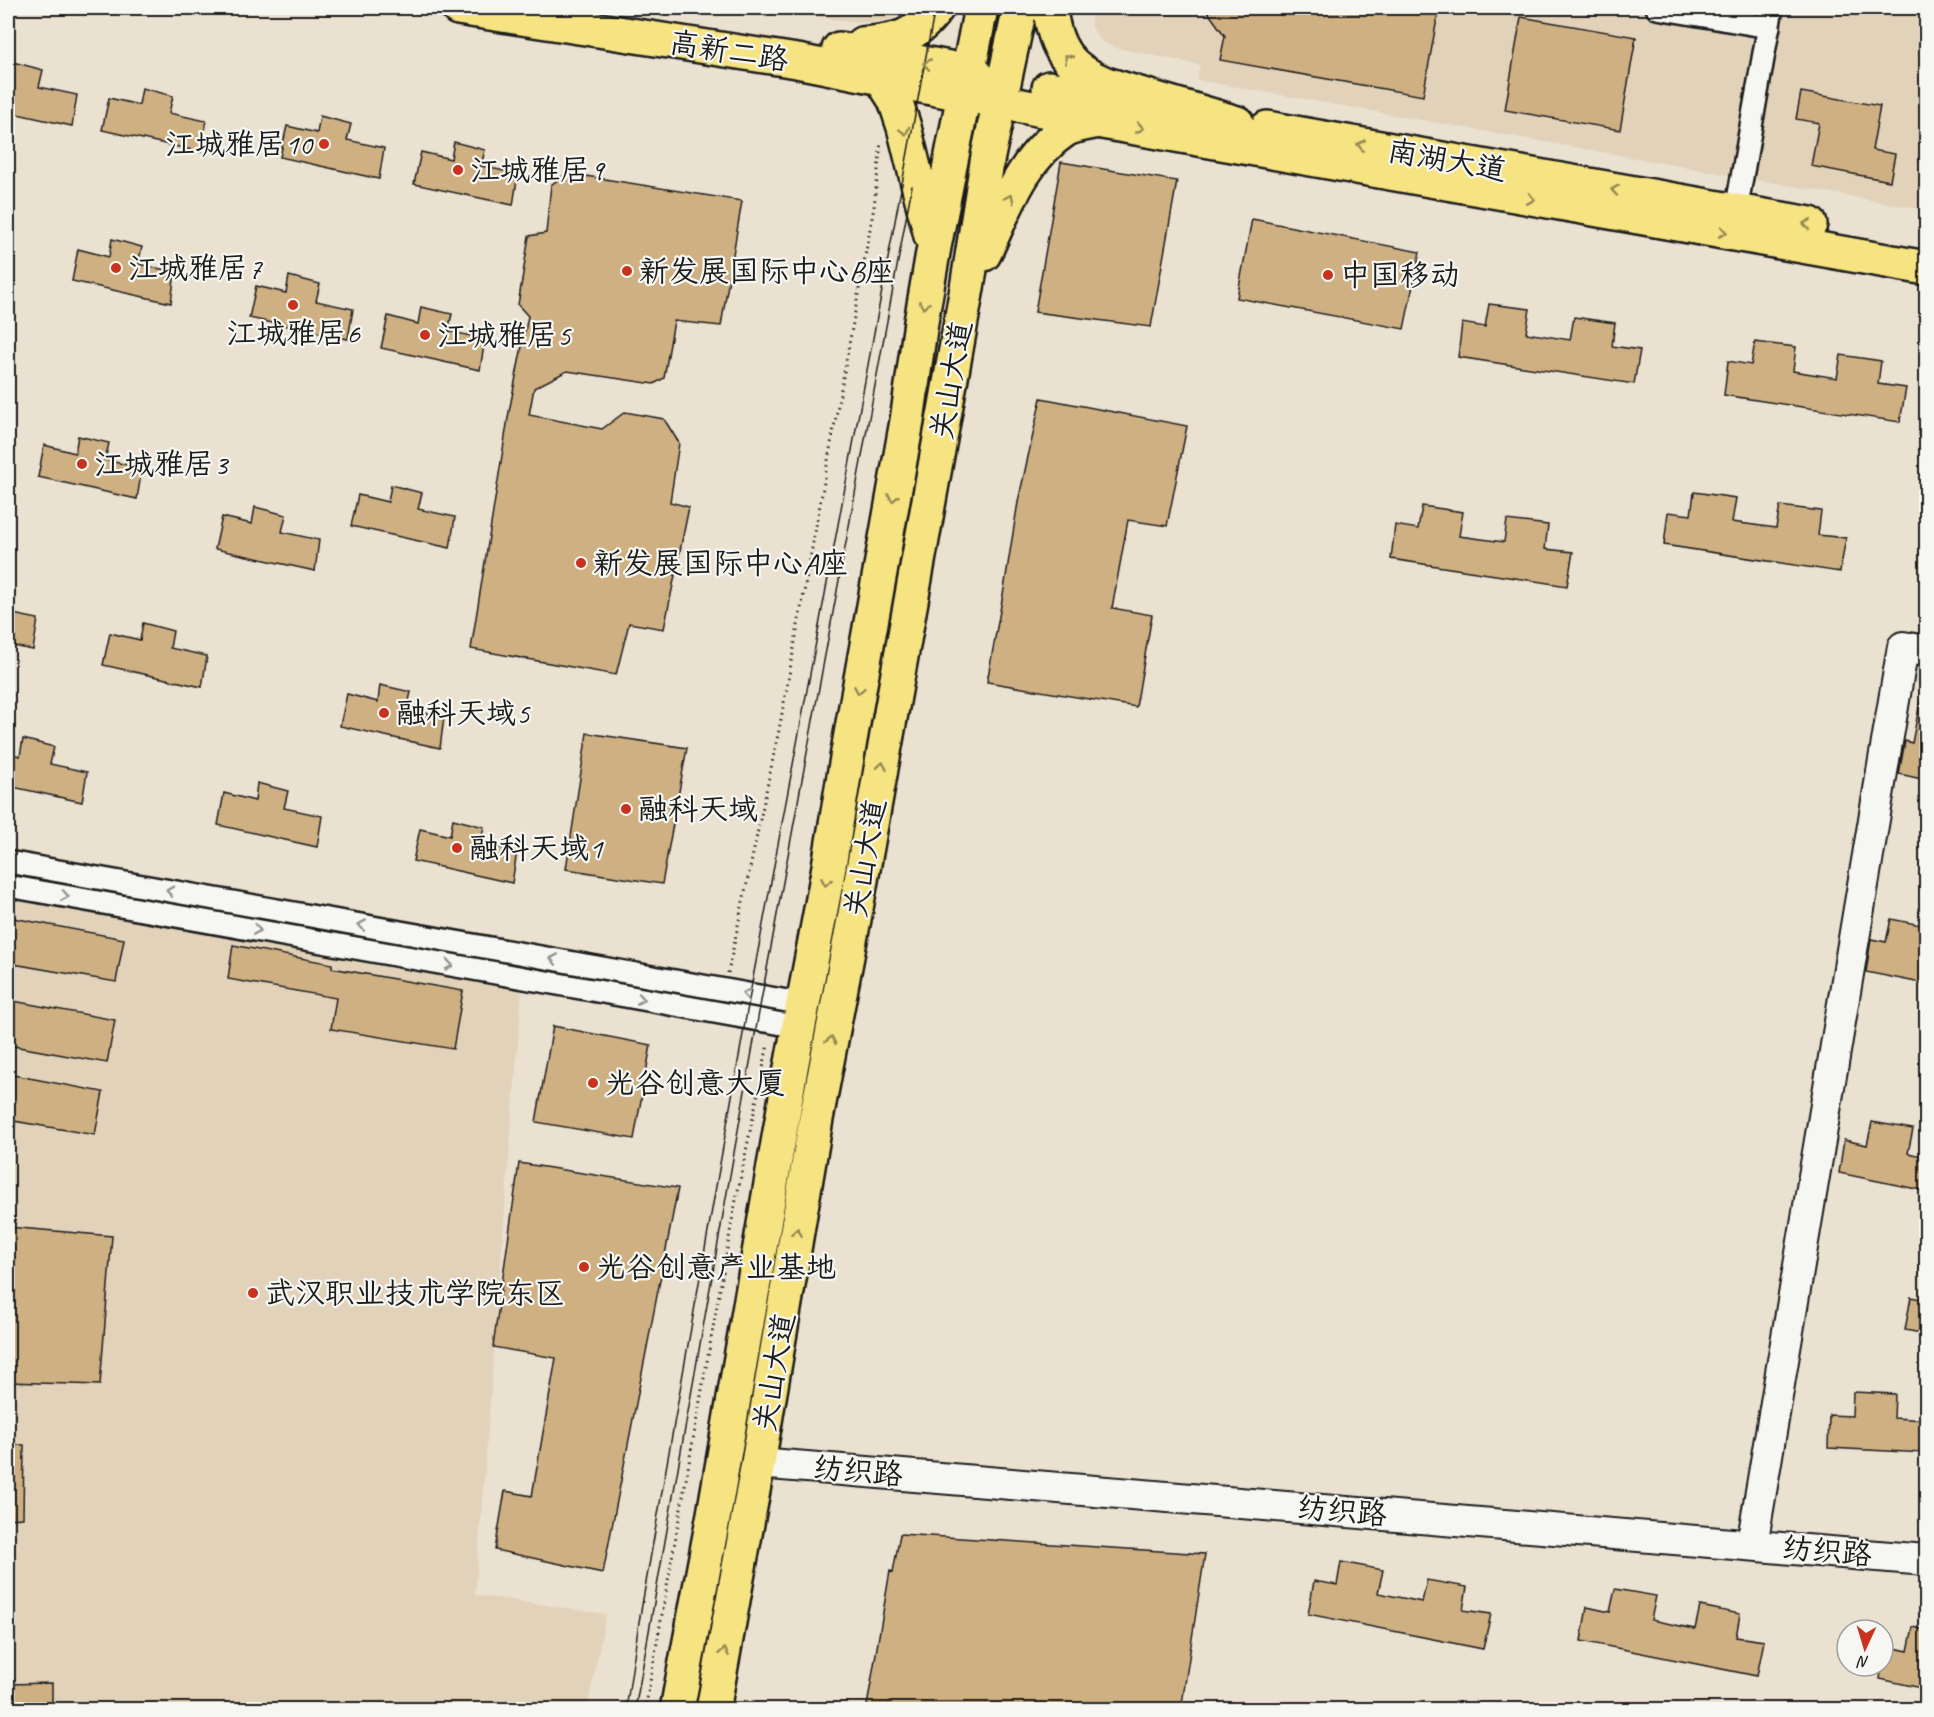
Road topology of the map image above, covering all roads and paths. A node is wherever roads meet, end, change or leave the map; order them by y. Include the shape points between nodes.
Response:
1 (458, 8) edge
2 (571, 8) edge
3 (937, 8) edge
4 (981, 8) edge
5 (1020, 8) edge
6 (1050, 8) edge
7 (1658, 8) edge
8 (1770, 17) edge
9 (829, 48) junction
10 (881, 78) junction
11 (965, 83) junction
12 (1002, 90) junction
13 (1097, 121) junction
14 (1237, 123) junction
15 (882, 133) dead end
16 (1736, 211) junction
17 (1926, 245) edge
18 (934, 247) junction
19 (1926, 268) edge
20 (968, 288) junction
21 (1926, 651) edge
22 (8, 862) edge
23 (8, 885) edge
24 (735, 977) dead end
25 (792, 1018) junction
26 (758, 1463) junction
27 (1752, 1545) junction
28 (1926, 1560) edge
29 (645, 1710) edge
30 (677, 1710) edge
31 (713, 1710) edge

1 - 10 main road, 高新二路 via 797,61
2 - 9 main road, 高新二路
3 - 9 main road via 926,22 906,36
4 - 11 main road, 关山大道
5 - 12 main road, 关山大道
14 -> 6 main road via 1087,76 1061,49
7 - 8 street
8 - 16 street
11 -> 9 main road, 高新二路 via 886,56
10 - 11 main road, 高新二路
10 -> 18 main road via 895,100 904,127
11 - 12 main road, 南湖大道
11 - 18 main road, 关山大道
12 - 13 main road, 南湖大道
12 - 14 main road, 南湖大道
12 - 20 main road, 关山大道
13 -> 19 main road, 南湖大道
20 -> 13 main road via 1019,179 1039,152 1067,129
16 -> 14 main road, 南湖大道
15 - 24 path via 874,207 819,512 728,974
17 -> 16 main road, 南湖大道
18 -> 25 main road, 关山大道 via 907,421
26 -> 20 main road, 关山大道 via 816,1119
21 - 27 main road via 1903,647
25 -> 22 street
23 -> 25 street
25 - 29 path via 734,1210
25 - 30 main road, 关山大道 via 714,1514
26 - 27 main road, 纺织路
31 -> 26 main road, 关山大道
27 - 28 main road, 纺织路

